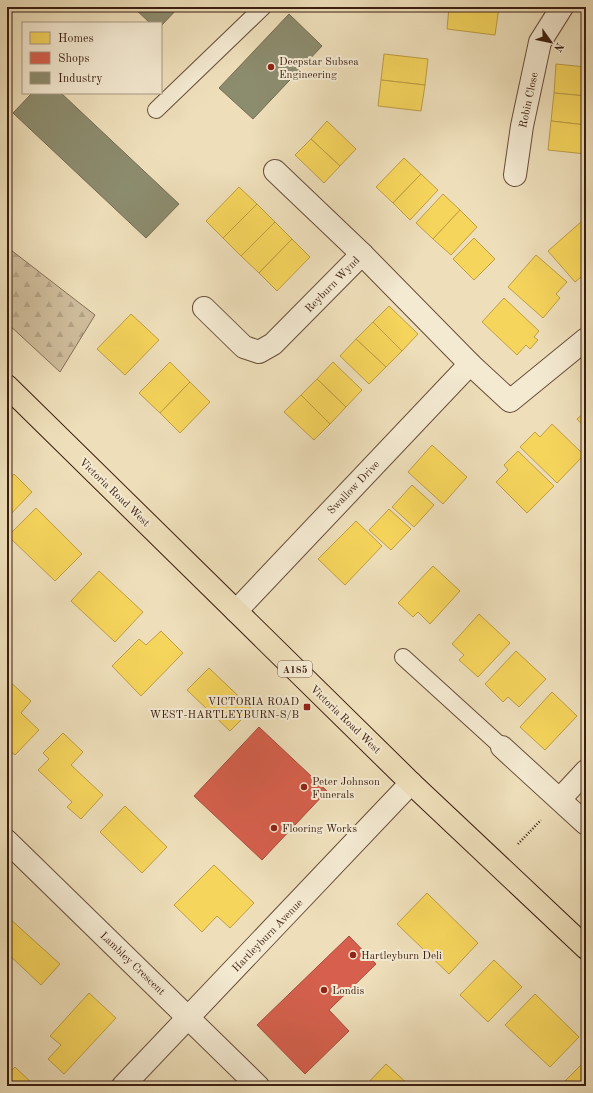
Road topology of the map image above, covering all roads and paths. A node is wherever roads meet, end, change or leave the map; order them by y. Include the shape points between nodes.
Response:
1 (263, 7) edge
2 (562, 7) edge
3 (156, 110) dead end
4 (275, 171) dead end
5 (515, 175) dead end
6 (362, 254) junction
7 (204, 308) dead end
8 (586, 339) edge
9 (470, 364) junction
10 (7, 386) edge
11 (236, 611) junction
12 (403, 657) dead end
13 (502, 747) joint
14 (586, 771) edge
15 (411, 783) junction
16 (560, 799) junction
17 (586, 824) edge
18 (7, 841) edge
19 (498, 865) junction
20 (586, 948) edge
21 (188, 1018) junction
22 (123, 1086) edge
23 (258, 1086) edge

1 - 3 lane
2 - 5 street, Robin Close via 540,42 522,126
4 - 6 street
6 - 7 street, Reyburn Wynd via 273,344 259,352 244,347
6 - 9 street, Reyburn Wynd
8 - 9 street, Reyburn Wynd via 510,401
9 - 11 street, Swallow Drive
10 - 11 main road, Victoria Road West / A185
11 - 15 main road, Victoria Road West / A185
12 - 13 lane
13 - 16 street
14 - 16 street
15 - 19 main road, Victoria Road West / A185
15 - 21 street, Hartleyburn Avenue
16 - 17 street
16 - 19 path
18 - 21 street, Lambley Crescent
19 - 20 main road, Victoria Road West / A185
21 - 22 street, Hartleyburn Avenue
21 - 23 street, Lambley Crescent

